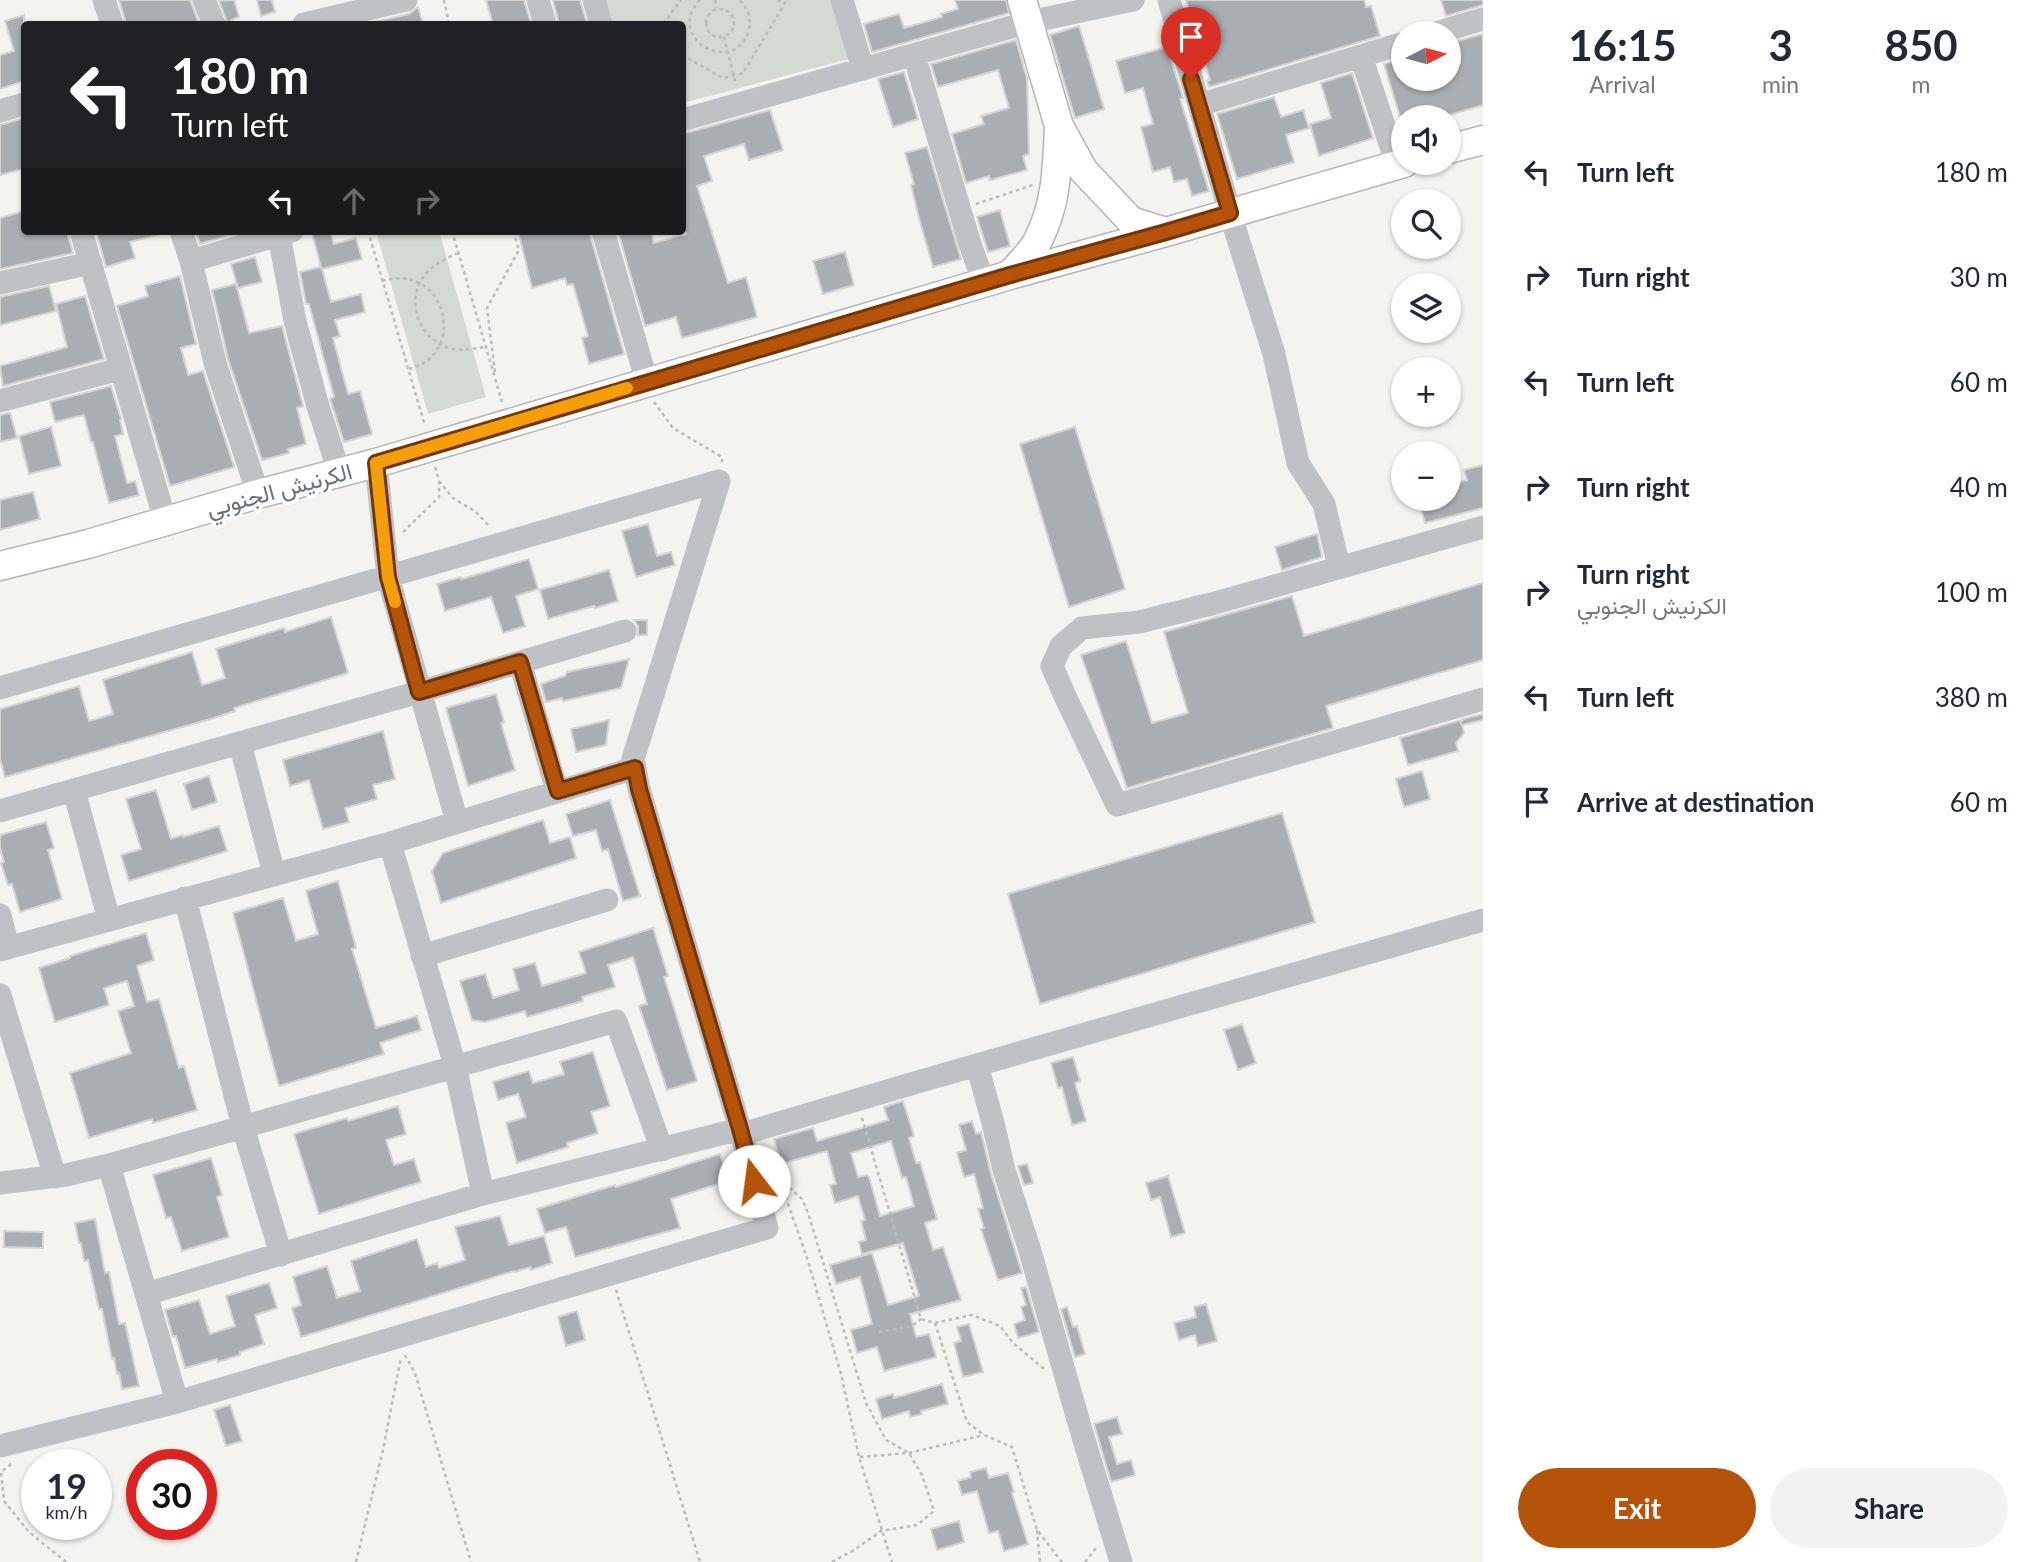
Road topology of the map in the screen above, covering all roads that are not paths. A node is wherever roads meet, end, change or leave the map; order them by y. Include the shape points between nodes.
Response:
1 (104, 0) edge
2 (204, 0) edge
3 (406, 0) edge
4 (538, 0) edge
5 (594, 0) edge
6 (842, 0) edge
7 (1133, 0) edge
8 (1168, 0) edge
9 (1025, 11) edge
10 (1483, 19) edge
11 (346, 20) edge
12 (111, 21) edge
13 (213, 21) edge
14 (544, 21) edge
15 (600, 21) edge
16 (1461, 26) edge
17 (1391, 47) edge
18 (914, 55) junction
19 (1361, 56) junction
20 (863, 69) junction
21 (21, 105) edge
22 (1199, 105) junction
23 (0, 111) edge
24 (686, 119) edge
25 (1059, 126) junction
26 (1391, 139) edge
27 (1483, 140) edge
28 (1461, 146) edge
29 (1391, 167) edge
30 (1230, 213) junction
31 (1166, 232) junction
32 (82, 235) edge
33 (182, 235) edge
34 (279, 235) edge
35 (286, 235) edge
36 (604, 235) edge
37 (191, 261) junction
38 (91, 263) junction
39 (997, 279) junction
40 (0, 283) edge
41 (120, 369) junction
42 (647, 382) junction
43 (0, 401) edge
44 (376, 463) junction
45 (339, 472) junction
46 (258, 494) junction
47 (165, 520) junction
48 (1483, 527) edge
49 (0, 566) edge
50 (1339, 567) junction
51 (388, 577) junction
52 (625, 631) dead end
53 (520, 662) junction
54 (0, 688) edge
55 (419, 692) junction
56 (1483, 699) edge
57 (240, 743) junction
58 (635, 768) junction
59 (74, 790) junction
60 (558, 791) junction
61 (0, 811) edge
62 (457, 822) junction
63 (390, 843) junction
64 (274, 874) junction
65 (185, 898) junction
66 (607, 900) dead end
67 (0, 915) edge
68 (109, 920) junction
69 (1483, 920) edge
70 (4, 949) edge
71 (422, 956) junction
72 (0, 995) edge
73 (977, 1065) junction
74 (455, 1066) junction
75 (243, 1127) junction
76 (746, 1131) junction
77 (662, 1150) junction
78 (110, 1165) junction
79 (55, 1177) junction
80 (0, 1183) edge
81 (483, 1194) junction
82 (281, 1255) junction
83 (146, 1294) junction
84 (177, 1402) junction
85 (0, 1446) edge
86 (1121, 1562) edge

1 - 12 street
2 - 13 street
3 - 11 street
4 - 14 street
5 - 15 street
6 - 20 street
7 - 9 street
8 - 22 street
9 - 18 street
9 - 25 main road
10 - 16 street
17 - 19 street
18 - 20 street
18 - 39 street via 960,209
19 - 22 street
19 - 26 street
20 - 24 street
21 - 23 street
22 - 30 street
25 - 31 main road via 1083,170 1131,221
25 - 39 main road via 1052,207 1037,243
27 - 28 main road
29 - 30 main road, الكرنيش الجنوبي
30 - 31 main road, الكرنيش الجنوبي
30 - 50 street via 1274,354 1298,463 1324,504
31 - 39 main road, الكرنيش الجنوبي
32 - 38 street
33 - 37 street
34 - 37 street
35 - 45 street via 295,321
36 - 42 street
37 - 46 street via 215,363
38 - 40 street
38 - 41 street
39 - 42 main road, الكرنيش الجنوبي
41 - 43 street
41 - 47 street
42 - 44 main road, الكرنيش الجنوبي
44 - 45 main road, الكرنيش الجنوبي
44 - 51 street
45 - 46 main road, الكرنيش الجنوبي
46 - 47 main road, الكرنيش الجنوبي
47 - 49 main road, الكرنيش الجنوبي
48 - 50 street
50 - 56 street via 1139,622 1082,628 1061,646 1052,666 1117,805
51 - 54 street
51 - 55 street
51 - 58 street via 719,481 633,759
52 - 53 street
53 - 55 street
53 - 60 street
55 - 57 street
55 - 62 street
57 - 59 street
57 - 64 street
58 - 60 street
58 - 76 street
59 - 61 street
59 - 68 street
60 - 62 street
62 - 63 street
63 - 64 street
63 - 71 street
64 - 65 street
65 - 68 street
65 - 75 street
66 - 71 street
67 - 70 street
68 - 70 street
69 - 73 street
71 - 74 street
72 - 79 street
73 - 76 street
73 - 86 street
74 - 75 street
74 - 77 street via 616,1021
74 - 81 street
75 - 78 street
75 - 82 street
76 - 77 street
76 - 84 street via 766,1228
77 - 81 street
78 - 79 street
78 - 83 street
79 - 80 street
81 - 82 street
82 - 83 street
83 - 84 street
84 - 85 street

